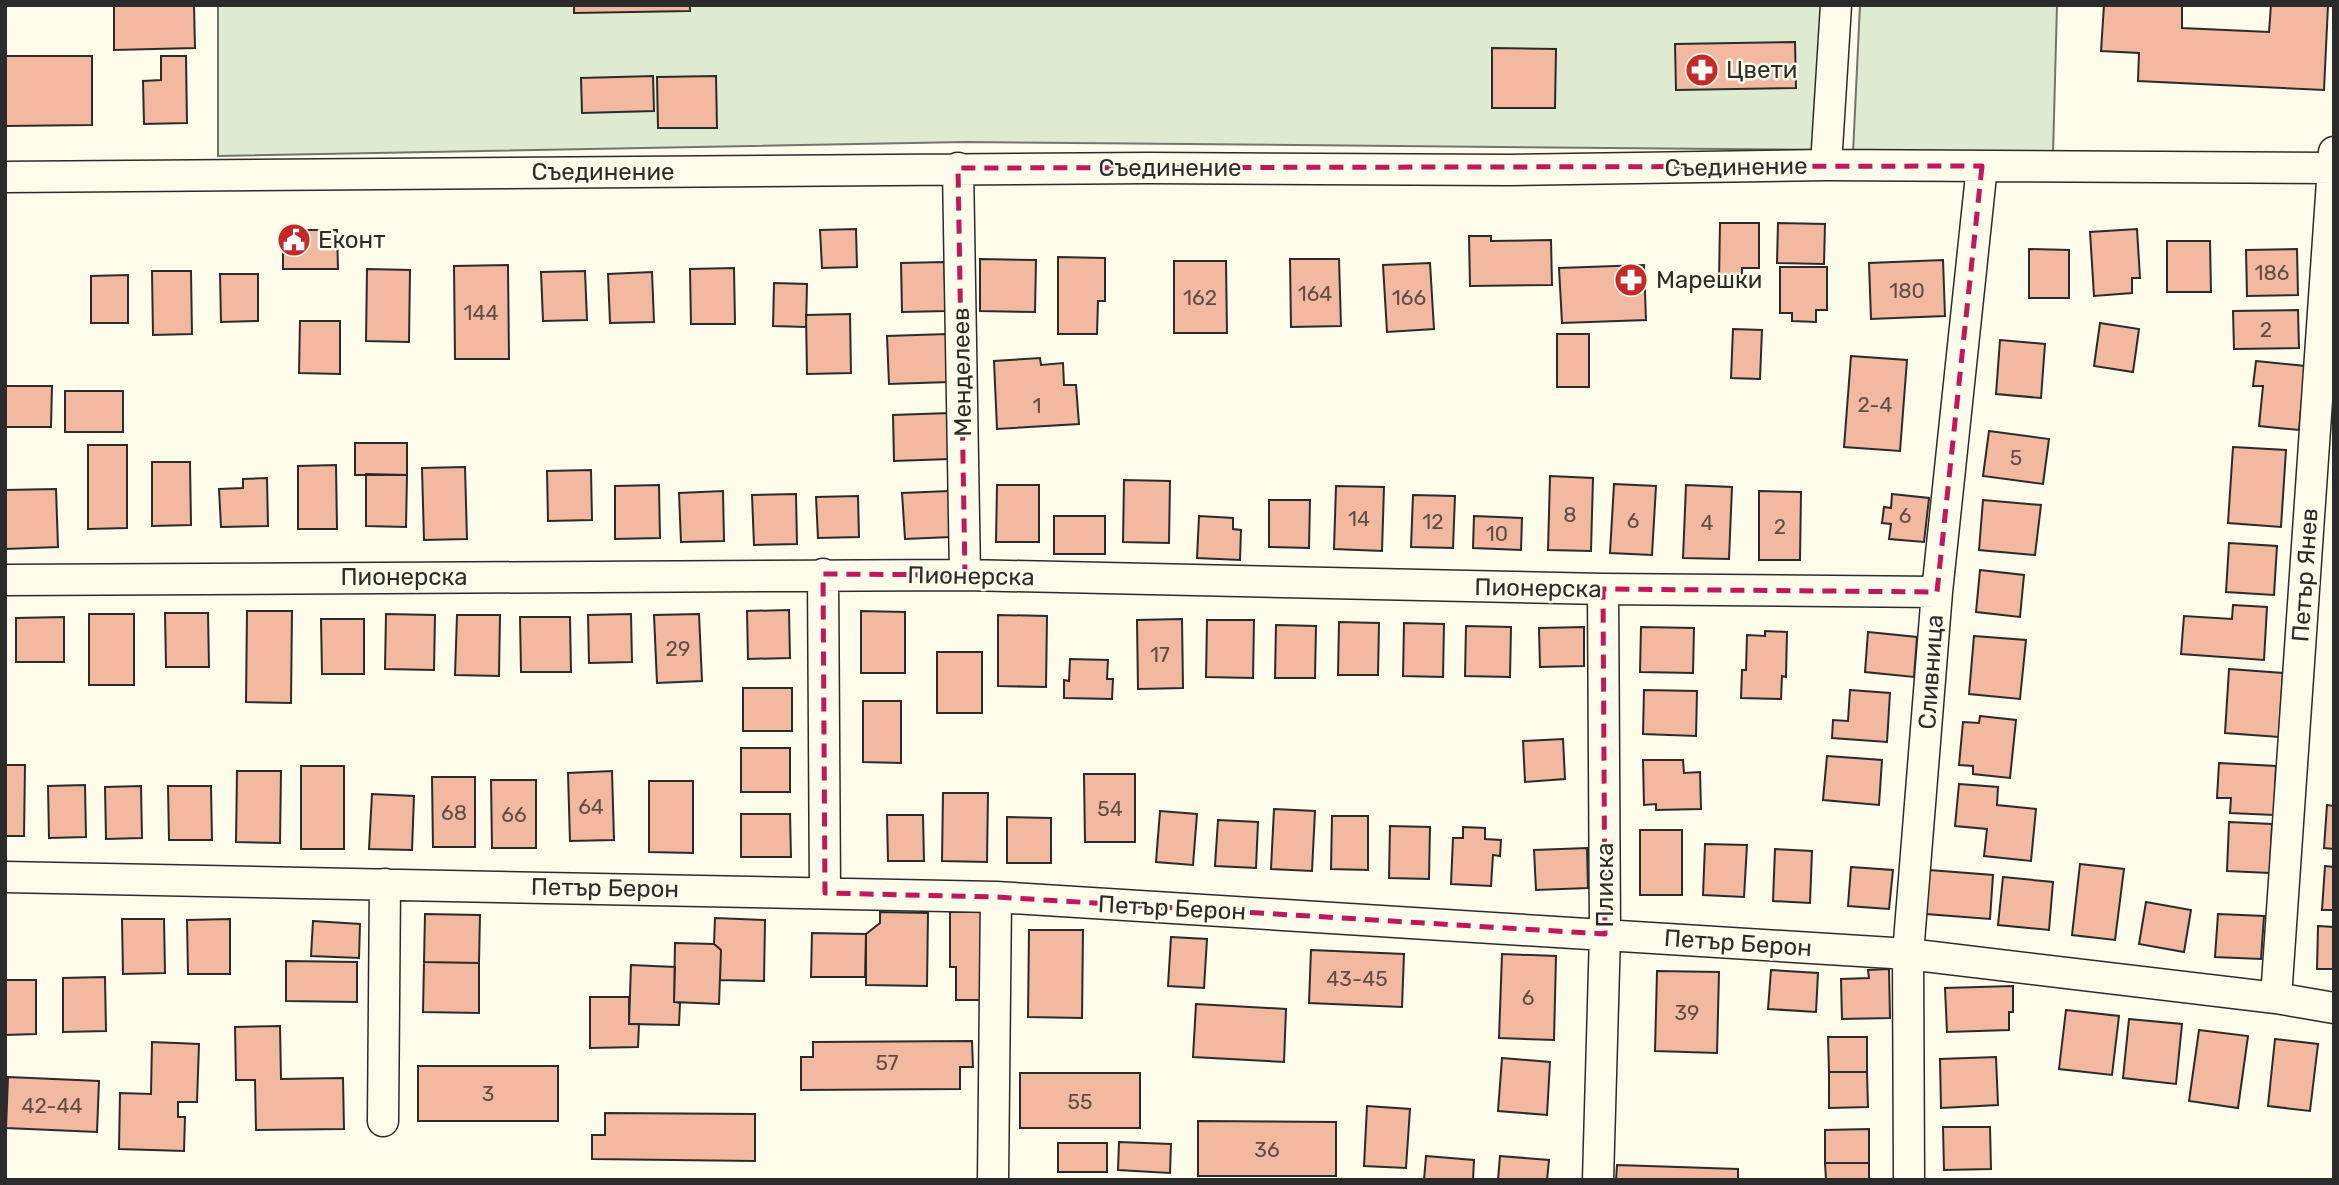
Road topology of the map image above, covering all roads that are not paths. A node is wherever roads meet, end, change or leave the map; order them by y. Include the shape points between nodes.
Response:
1 (1836, 5) edge
2 (2333, 163) edge
3 (1826, 165) junction
4 (1982, 166) junction
5 (958, 168) junction
6 (5, 177) edge
7 (823, 574) junction
8 (965, 575) junction
9 (5, 580) edge
10 (1603, 589) junction
11 (1937, 592) junction
12 (5, 877) edge
13 (385, 884) junction
14 (825, 892) junction
15 (996, 897) junction
16 (1605, 934) junction
17 (1909, 954) junction
18 (2276, 998) junction
19 (2334, 1008) edge
20 (383, 1121) dead end
21 (993, 1180) edge
22 (1598, 1180) edge
23 (1909, 1180) edge

1 - 3 street
2 - 4 street, Съединение
2 - 18 street, Петър Янев
3 - 4 street, Съединение
3 - 5 street, Съединение via 1508,170
4 - 11 street, Сливница
5 - 6 street, Съединение
5 - 8 street, Менделеев
7 - 8 street, Пионерска
7 - 9 street, Пионерска
7 - 14 street
8 - 10 street, Пионерска
10 - 11 street, Пионерска
10 - 16 street, Плиска
11 - 17 street, Сливница
12 - 13 street, Петър Берон
13 - 14 street, Петър Берон
13 - 20 street
14 - 15 street, Петър Берон
15 - 16 street, Петър Берон
15 - 21 street
16 - 17 street, Петър Берон
16 - 22 street, Плиска
17 - 18 street, Петър Берон
17 - 23 street, Сливница
18 - 19 street, Петър Берон

